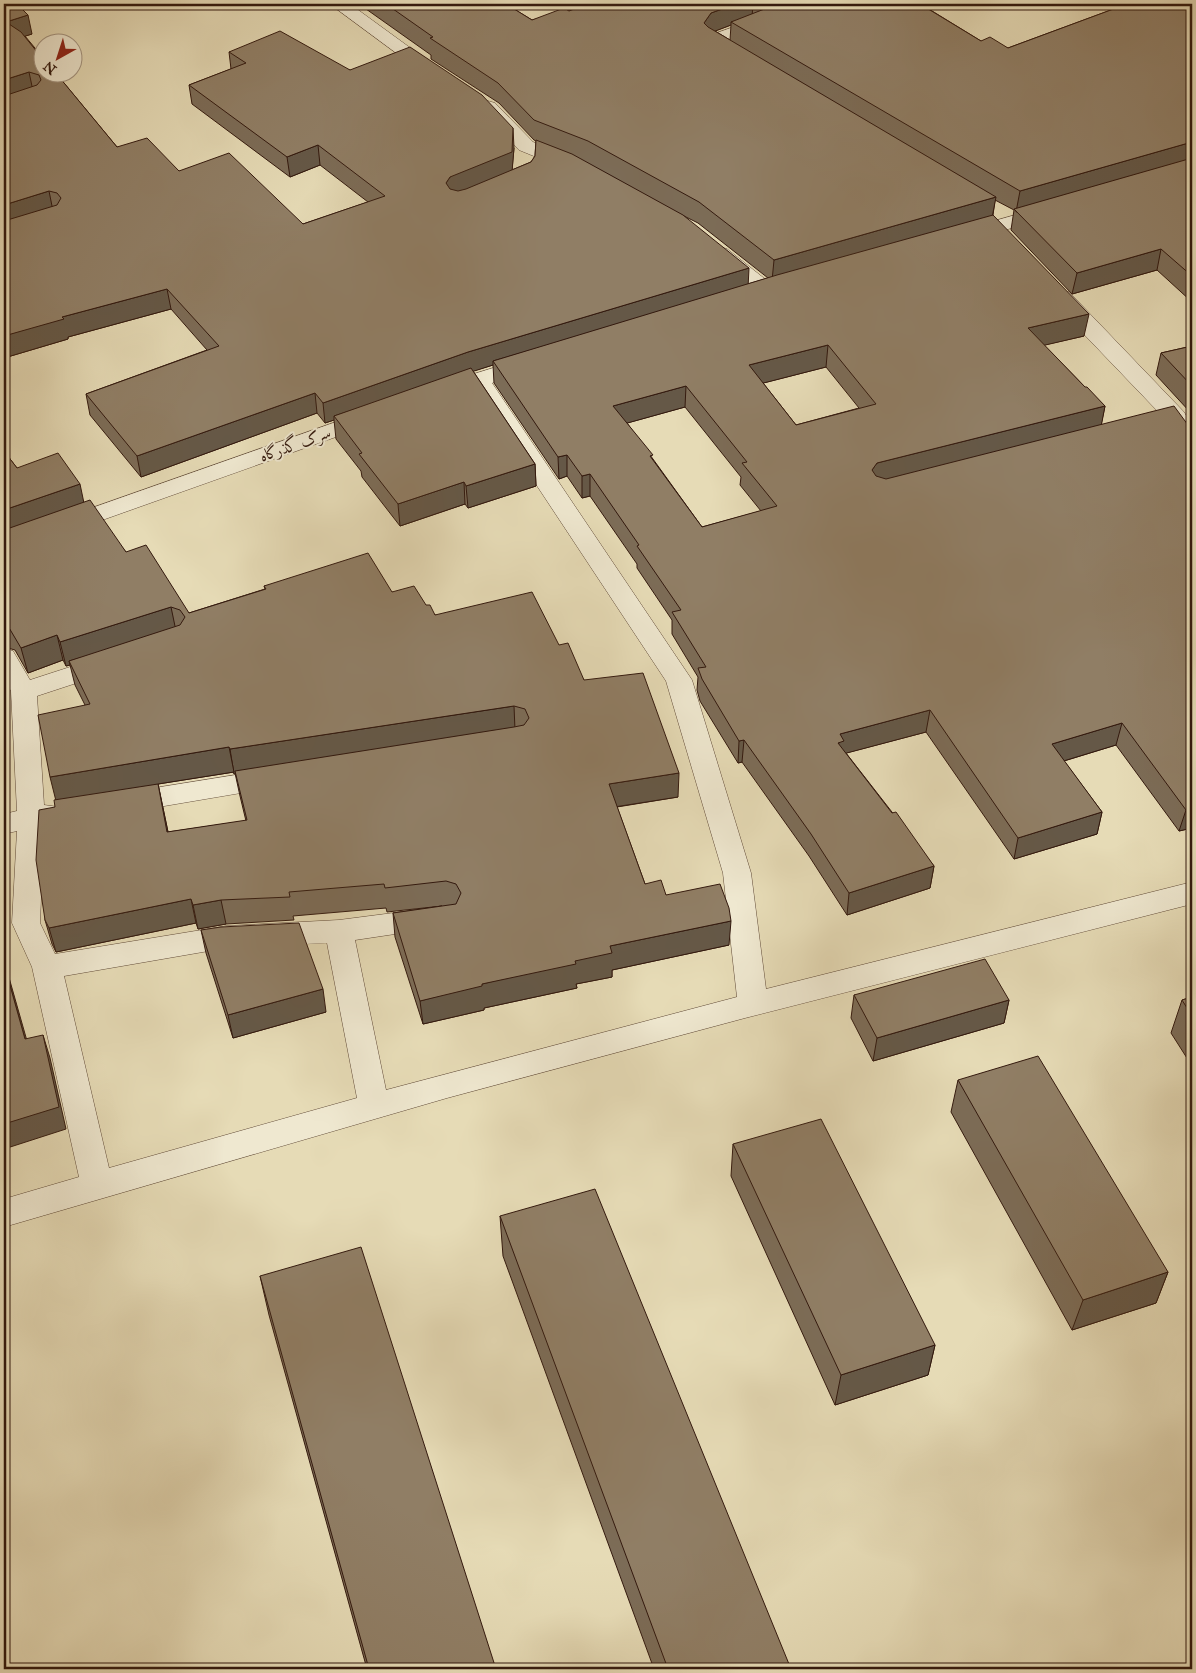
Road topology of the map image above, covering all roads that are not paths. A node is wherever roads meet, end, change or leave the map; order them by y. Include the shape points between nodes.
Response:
1 (339, 4) edge
2 (759, 23) edge
3 (753, 67) edge
4 (450, 81) edge
5 (474, 98) edge
6 (589, 173) edge
7 (1070, 205) edge
8 (704, 240) edge
9 (947, 240) edge
10 (1046, 282) edge
11 (740, 300) edge
12 (544, 359) edge
13 (478, 379) junction
14 (423, 399) edge
15 (385, 412) edge
16 (1176, 417) junction
17 (1147, 424) edge
18 (1192, 441) edge
19 (4, 547) edge
20 (4, 657) edge
21 (128, 658) edge
22 (24, 691) junction
23 (298, 775) edge
24 (100, 806) edge
25 (71, 811) edge
26 (31, 817) junction
27 (4, 824) edge
28 (1192, 893) edge
29 (446, 918) edge
30 (339, 931) junction
31 (47, 967) junction
32 (754, 1004) junction
33 (374, 1106) junction
34 (97, 1185) junction
35 (4, 1213) edge

1 - 4 street
2 - 3 street via 714,42
5 - 6 street via 491,109 526,156
7 - 9 street
8 - 11 street via 778,289
10 - 16 street
12 - 13 street
13 - 14 street
13 - 32 street via 678,680 737,873
15 - 19 street, سرک گذرگاه
16 - 17 street
16 - 18 street
20 - 22 street
21 - 22 street
22 - 26 street
23 - 24 street
25 - 26 street
26 - 27 street
26 - 31 street via 26,923
28 - 32 street
29 - 30 street
30 - 31 street via 226,937
30 - 33 street
31 - 34 street
32 - 33 street
33 - 34 street
34 - 35 street

